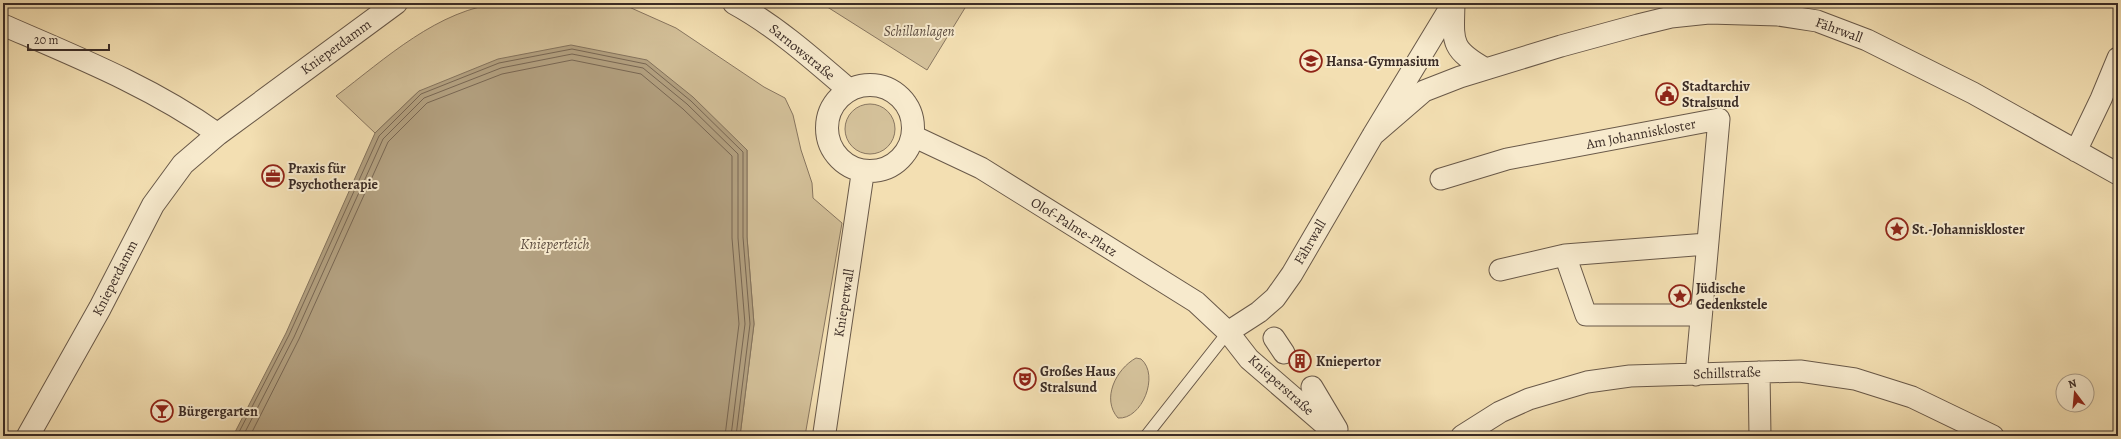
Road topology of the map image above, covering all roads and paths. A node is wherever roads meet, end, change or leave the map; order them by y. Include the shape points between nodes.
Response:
1 (396, 3) edge
2 (734, 3) edge
3 (1454, 3) edge
4 (3, 25) edge
5 (2118, 58) edge
6 (1486, 69) junction
7 (849, 90) junction
8 (218, 134) junction
9 (1373, 135) junction
10 (912, 136) junction
11 (2076, 151) junction
12 (863, 171) junction
13 (2118, 174) edge
14 (1441, 179) dead end
15 (1708, 244) junction
16 (1565, 254) junction
17 (1500, 270) dead end
18 (1701, 315) junction
19 (1228, 332) junction
20 (1759, 372) junction
21 (1696, 375) junction
22 (1312, 387) dead end
23 (28, 436) edge
24 (824, 436) edge
25 (1146, 436) edge
26 (1339, 436) edge
27 (1462, 436) edge
28 (1760, 436) edge
29 (1993, 436) edge

1 - 8 street, Knieperdamm
2 - 7 street, Sarnowstraße via 788,39
3 - 6 street, Fährwall via 1454,41 1468,59
3 - 9 street, Fährwall
4 - 8 street via 122,76 195,117
5 - 11 street
6 - 9 street, Fährwall via 1424,91
6 - 11 street, Fährwall via 1671,17 1709,13 1778,15 1817,20 1867,40 1973,94
7 - 10 street via 876,85 900,98 909,109 913,122
7 - 12 street via 838,98 831,110 827,122 827,136 831,148 839,159 850,167
8 - 23 street, Knieperdamm via 183,164 153,205 100,308
9 - 19 street, Fährwall via 1292,274 1275,298
10 - 12 street via 908,148 900,159 889,167
10 - 19 street, Olof-Palme-Platz via 980,168 1196,302
11 - 13 street, Fährwall
12 - 24 street, Knieperwall
14 - 15 street, Am Johanniskloster via 1507,159 1719,119
15 - 16 street
15 - 18 street, Am Johanniskloster
16 - 17 street
16 - 18 street via 1586,315
18 - 21 street, Am Johanniskloster
19 - 25 lane
19 - 26 street, Knieperstraße via 1250,359
20 - 21 street, Schillstraße
20 - 28 street
20 - 29 street, Schillstraße via 1800,371 1855,379 1912,397
21 - 27 street, Schillstraße via 1630,376 1587,382 1522,402 1500,412
22 - 26 street, Knieperstraße

